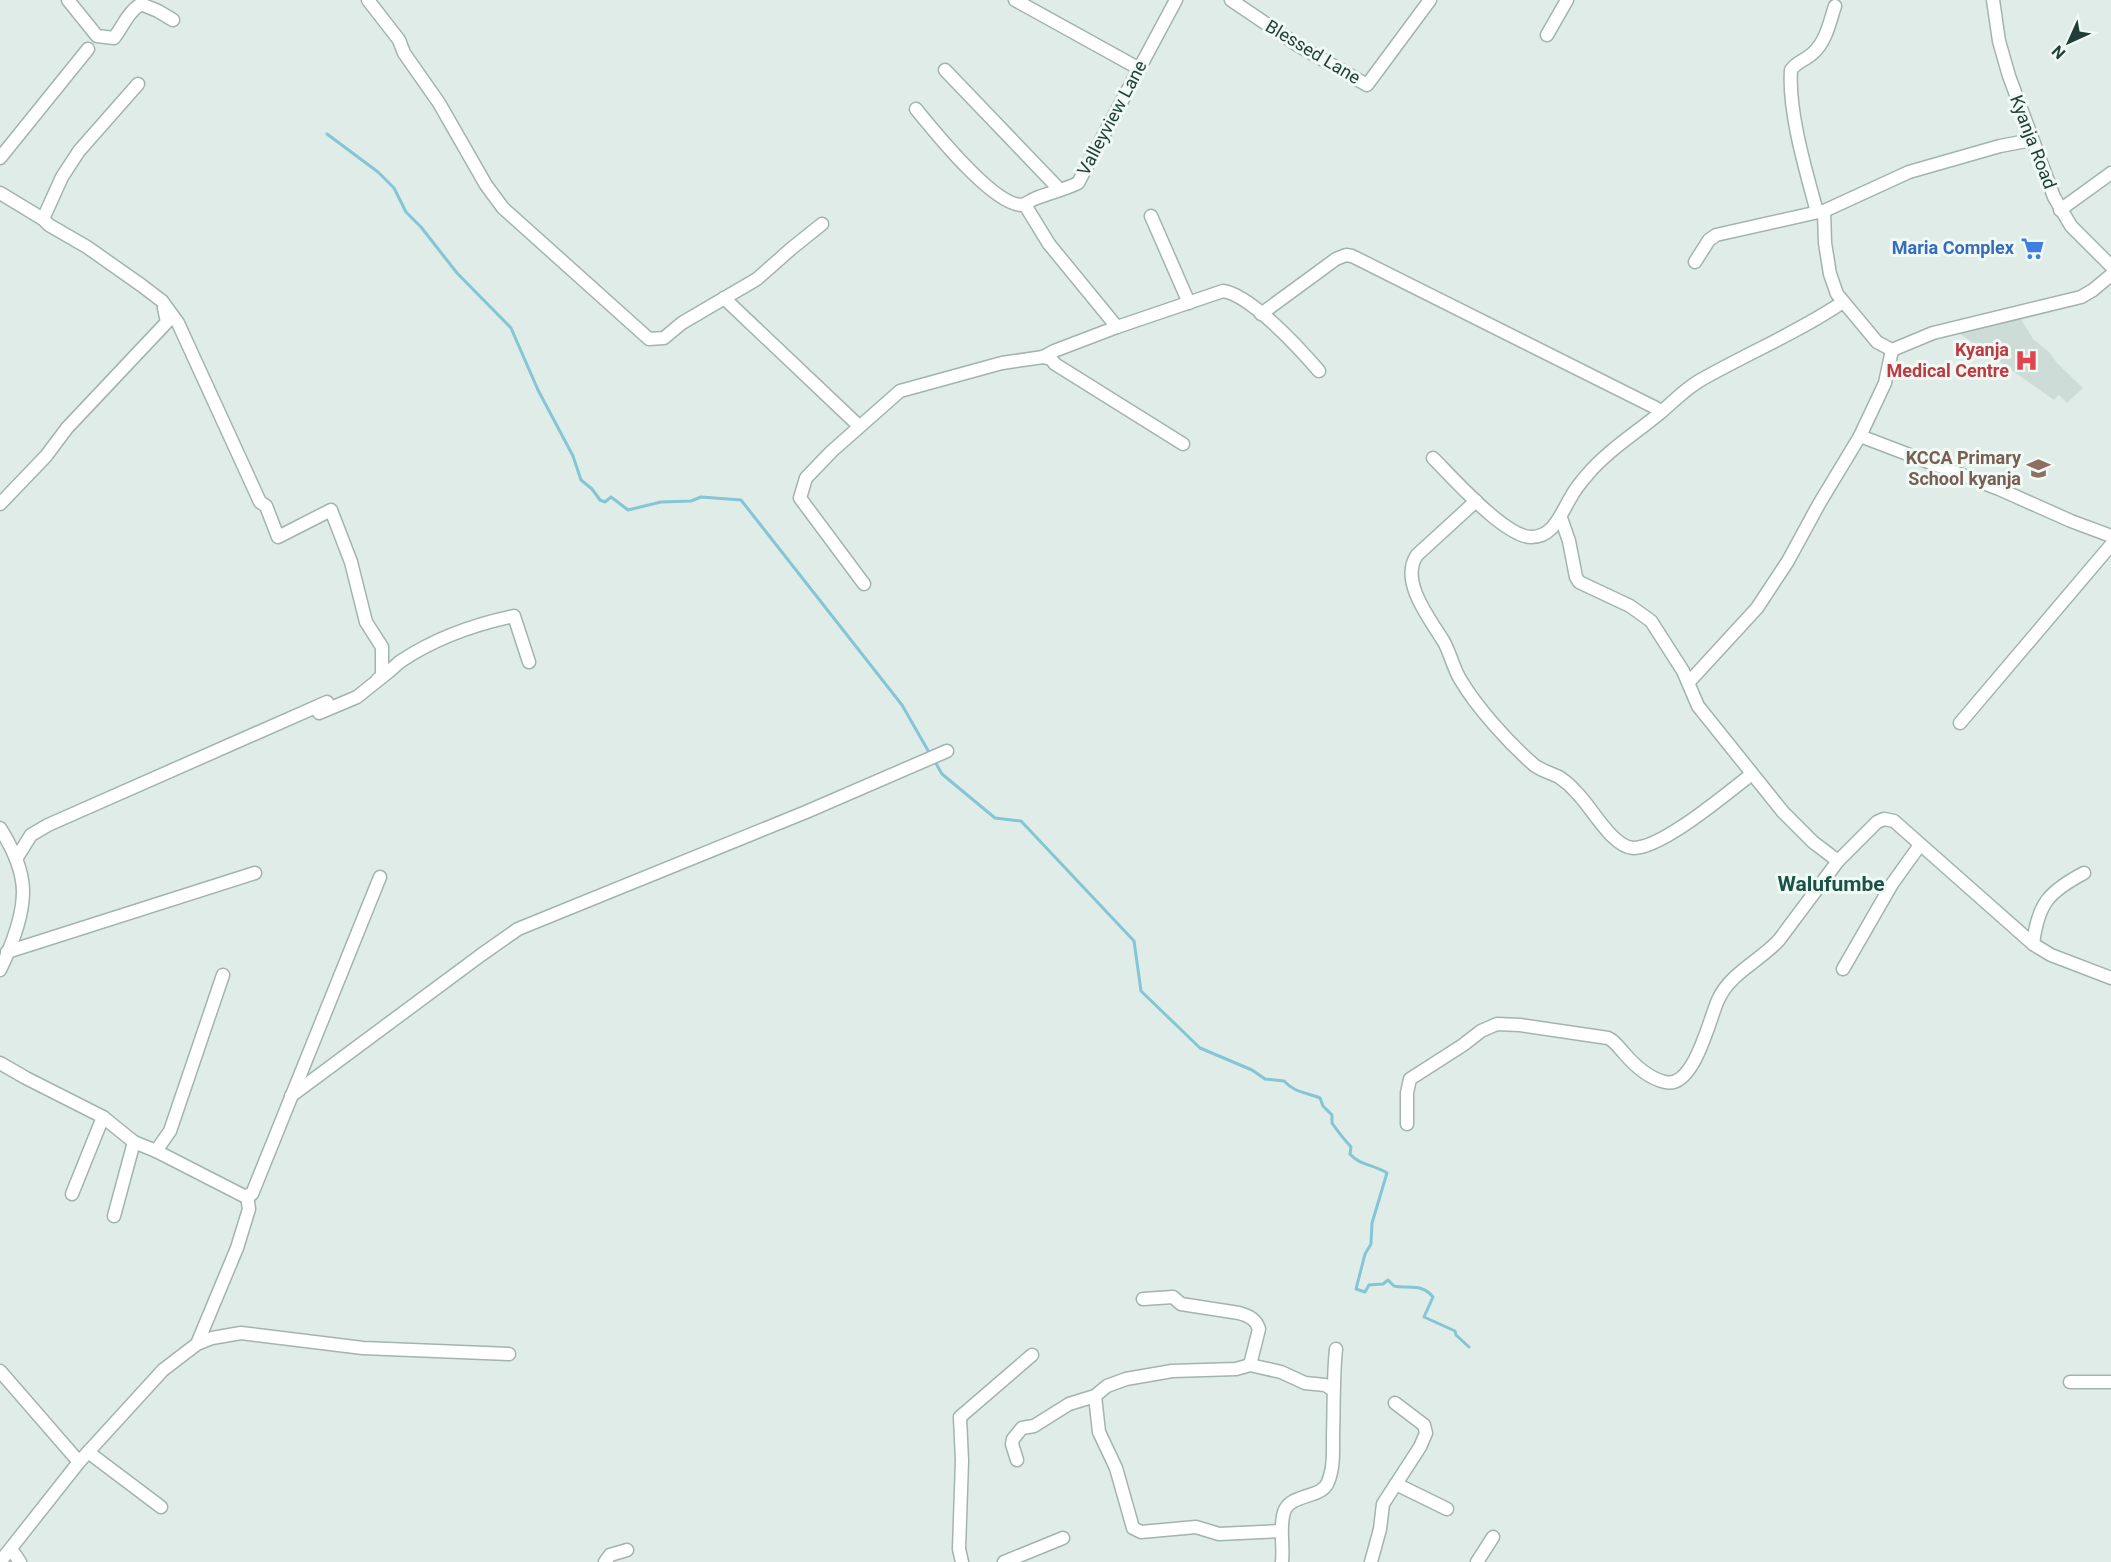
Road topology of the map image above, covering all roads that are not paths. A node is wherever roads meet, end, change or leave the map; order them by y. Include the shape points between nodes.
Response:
1 (68, 0) edge
2 (368, 0) edge
3 (1015, 0) edge
4 (1176, 0) edge
5 (1231, 0) edge
6 (1430, 0) edge
7 (1567, 0) edge
8 (1993, 0) edge
9 (1835, 6) dead end
10 (173, 20) dead end
11 (1547, 35) dead end
12 (88, 49) dead end
13 (1138, 68) junction
14 (945, 70) dead end
15 (138, 84) dead end
16 (916, 109) dead end
17 (2032, 140) junction
18 (0, 158) edge
19 (2111, 172) edge
20 (1059, 190) junction
21 (0, 193) edge
22 (1025, 205) junction
23 (2060, 210) junction
24 (1820, 212) junction
25 (1152, 216) dead end
26 (43, 219) junction
27 (822, 224) dead end
28 (1695, 262) dead end
29 (2111, 266) edge
30 (2111, 275) edge
31 (724, 298) junction
32 (1843, 302) junction
33 (1189, 303) junction
34 (1261, 314) junction
35 (173, 322) junction
36 (1117, 327) junction
37 (1892, 350) junction
38 (1043, 357) junction
39 (1319, 371) dead end
40 (1662, 411) junction
41 (859, 426) junction
42 (1860, 436) junction
43 (1184, 444) dead end
44 (1432, 458) dead end
45 (1476, 501) junction
46 (0, 504) edge
47 (1561, 518) junction
48 (2111, 536) edge
49 (2111, 545) edge
50 (864, 584) dead end
51 (529, 662) dead end
52 (382, 677) junction
53 (1689, 682) junction
54 (319, 713) dead end
55 (1960, 723) dead end
56 (947, 751) dead end
57 (1752, 774) junction
58 (0, 828) edge
59 (1920, 845) junction
60 (16, 859) junction
61 (1838, 861) junction
62 (255, 873) dead end
63 (2084, 873) dead end
64 (380, 877) dead end
65 (2032, 944) junction
66 (7, 952) junction
67 (1843, 969) dead end
68 (0, 970) edge
69 (223, 975) dead end
70 (2111, 978) edge
71 (0, 1063) edge
72 (291, 1096) junction
73 (103, 1117) junction
74 (1407, 1124) dead end
75 (134, 1142) junction
76 (156, 1151) junction
77 (72, 1194) dead end
78 (247, 1196) junction
79 (114, 1216) dead end
80 (1143, 1299) dead end
81 (197, 1344) junction
82 (1336, 1349) dead end
83 (509, 1354) dead end
84 (1032, 1355) dead end
85 (1250, 1365) junction
86 (0, 1371) edge
87 (2070, 1382) dead end
88 (2111, 1382) edge
89 (1333, 1390) junction
90 (1095, 1396) junction
91 (1395, 1403) dead end
92 (88, 1452) junction
93 (1017, 1460) dead end
94 (79, 1462) junction
95 (1396, 1484) junction
96 (161, 1507) dead end
97 (1447, 1509) dead end
98 (1281, 1531) junction
99 (1493, 1537) dead end
100 (1063, 1538) dead end
101 (11, 1549) junction
102 (627, 1550) dead end
103 (0, 1562) edge
104 (20, 1562) edge
105 (605, 1562) edge
106 (962, 1562) edge
107 (1004, 1562) edge
108 (1282, 1562) edge
109 (1371, 1562) edge
110 (1477, 1562) edge

1 - 10 street via 97,36 114,38 130,11 141,4
2 - 31 street via 399,40 503,208 649,339 664,338 681,323
3 - 13 street
4 - 13 street, Valleyview Lane
5 - 6 street, Blessed Lane via 1299,46 1368,85
7 - 11 street
8 - 17 street, Kyanja Road via 2009,76
9 - 24 street via 1816,51 1791,70 1803,162
12 - 18 street
13 - 20 street, Valleyview Lane via 1078,183
14 - 20 street
15 - 26 street via 79,151
16 - 22 street via 965,166 1006,200
17 - 23 street, Kyanja Road
17 - 24 street via 1909,172
19 - 23 street
20 - 22 street, Valleyview Lane
21 - 26 street
22 - 36 street via 1049,244
23 - 29 street, Kyanja Road
24 - 28 street via 1716,235
24 - 32 street via 1830,274
25 - 33 street
26 - 35 street via 162,302
27 - 31 street via 757,279
30 - 37 street via 2081,297 1933,333
31 - 41 street
32 - 37 street via 1877,342
32 - 40 street via 1797,331 1697,382
33 - 34 street via 1230,292
33 - 36 street
34 - 39 street via 1297,345
34 - 40 street via 1336,259 1352,256
35 - 46 street via 67,428
35 - 52 street via 278,537 331,510 351,561 366,622 382,647
36 - 38 street
37 - 42 street via 1885,383
38 - 41 street via 1002,363 900,391
38 - 43 street
40 - 47 street via 1591,470 1571,495
41 - 50 street via 806,477 800,498
42 - 48 street
42 - 53 street via 1762,600
44 - 45 street
45 - 47 street via 1521,535 1541,535
45 - 57 street via 1417,555 1411,565 1411,576 1465,688 1533,764 1569,785 1614,838 1633,848 1674,831
47 - 53 street via 1575,577 1651,621
49 - 55 street
51 - 52 street via 514,616 467,629 436,643 401,661
52 - 54 street via 357,697
52 - 60 street via 48,825 32,835
53 - 57 street via 1698,706
56 - 72 street via 518,929
57 - 61 street via 1793,823
58 - 60 street
59 - 61 street via 1894,821 1884,819
59 - 65 street
59 - 67 street via 1892,884
60 - 66 street via 22,878 22,904
61 - 74 street via 1779,940 1722,990 1690,1070 1677,1082 1650,1076 1608,1038 1497,1024 1480,1031 1410,1079
62 - 66 street
63 - 65 street via 2059,887 2046,900
64 - 72 street
65 - 70 street
66 - 68 street
69 - 76 street via 170,1131
71 - 73 street
72 - 78 street via 254,1190
73 - 75 street
73 - 77 street
75 - 76 street
75 - 79 street
76 - 78 street
78 - 81 street via 249,1209 237,1248
80 - 85 street via 1173,1298 1180,1304 1249,1316 1259,1329
81 - 83 street via 241,1333 363,1348
81 - 92 street via 163,1371
82 - 89 street
84 - 106 street via 960,1417
85 - 89 street
85 - 90 street via 1126,1379
86 - 94 street
87 - 88 street
89 - 98 street via 1329,1482 1322,1490 1286,1508
90 - 93 street via 1082,1398 1034,1426 1022,1428 1013,1439
90 - 98 street via 1099,1432 1137,1530 1196,1527 1218,1534
91 - 95 street via 1420,1420 1426,1429 1420,1447
92 - 94 street
92 - 96 street
94 - 101 street
95 - 97 street
95 - 109 street via 1383,1504
98 - 108 street
99 - 110 street
100 - 107 street
101 - 103 street
101 - 104 street
102 - 105 street via 610,1555

